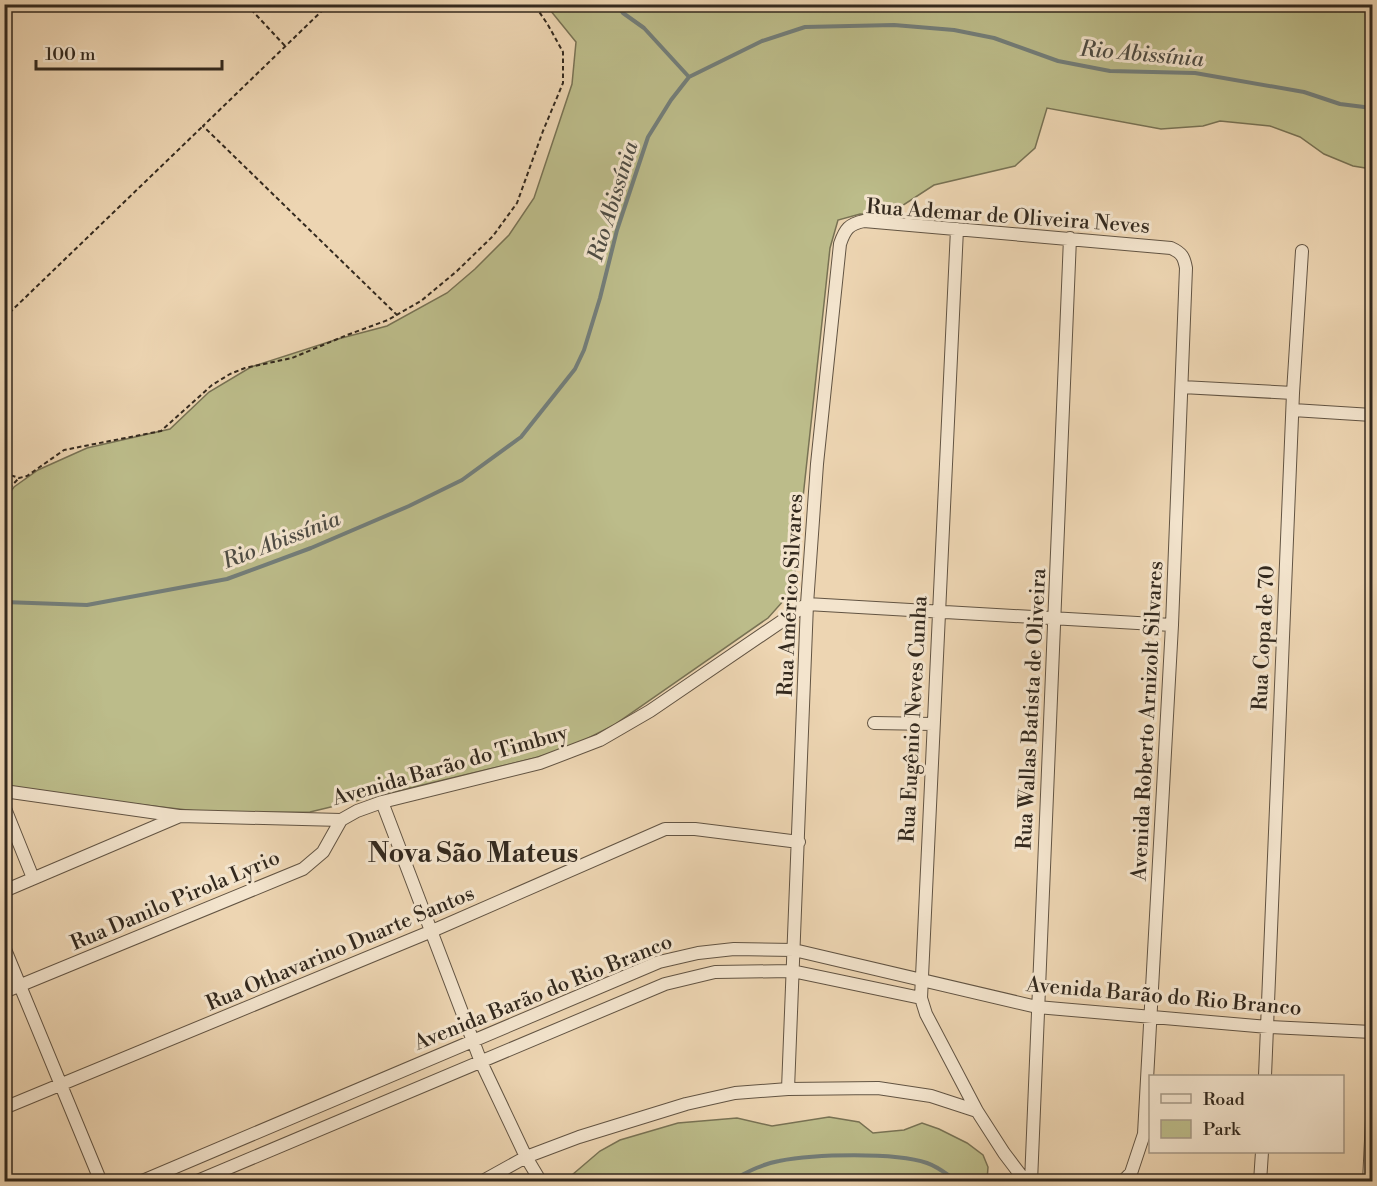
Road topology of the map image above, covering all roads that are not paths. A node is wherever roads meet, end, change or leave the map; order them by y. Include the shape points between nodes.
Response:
1 (957, 230) junction
2 (1070, 238) junction
3 (840, 244) joint
4 (1302, 251) dead end
5 (1183, 256) joint
6 (1182, 387) junction
7 (1293, 393) junction
8 (1293, 410) junction
9 (1372, 415) edge
10 (807, 604) junction
11 (938, 611) junction
12 (1055, 619) junction
13 (1172, 624) junction
14 (874, 723) dead end
15 (933, 724) junction
16 (4, 792) edge
17 (382, 802) junction
18 (4, 806) edge
19 (180, 816) junction
20 (341, 820) junction
21 (799, 842) junction
22 (33, 878) junction
23 (4, 891) edge
24 (432, 932) junction
25 (4, 947) edge
26 (794, 950) junction
27 (659, 962) junction
28 (792, 971) junction
29 (921, 980) junction
30 (665, 984) junction
31 (21, 986) junction
32 (4, 992) edge
33 (921, 998) junction
34 (1037, 1007) junction
35 (1151, 1018) junction
36 (1268, 1027) junction
37 (1372, 1032) edge
38 (473, 1040) junction
39 (481, 1062) junction
40 (1265, 1075) edge
41 (62, 1084) junction
42 (788, 1089) junction
43 (4, 1108) edge
44 (977, 1111) junction
45 (1372, 1119) edge
46 (1262, 1153) edge
47 (526, 1156) junction
48 (101, 1182) edge
49 (140, 1182) edge
50 (195, 1182) edge
51 (481, 1182) edge
52 (541, 1182) edge
53 (1026, 1182) edge
54 (1031, 1182) edge
55 (1122, 1182) edge
56 (1260, 1182) edge
57 (1369, 1182) edge

1 - 2 street, Rua Ademar de Oliveira Neves
1 - 3 street, Rua Ademar de Oliveira Neves via 864,221 845,230
1 - 11 street, Rua Eugênio Neves Cunha
2 - 5 street, Rua Ademar de Oliveira Neves via 1171,248
2 - 12 street, Rua Wallas Batista de Oliveira
3 - 10 street, Rua Américo Silvares
4 - 7 street, Rua Copa de 70
5 - 6 street, Avenida Roberto Arnizolt Silvares via 1186,268
6 - 7 street
6 - 13 street, Avenida Roberto Arnizolt Silvares
7 - 8 street, Rua Copa de 70
8 - 9 street
8 - 36 street, Rua Copa de 70
10 - 11 street
10 - 17 street, Avenida Barão do Timbuy via 650,711 600,740 540,763
10 - 21 street, Rua Américo Silvares
11 - 12 street
11 - 15 street, Rua Eugênio Neves Cunha
12 - 13 street
12 - 34 street, Rua Wallas Batista de Oliveira
13 - 35 street, Avenida Roberto Arnizolt Silvares
14 - 15 street
15 - 29 street, Rua Eugênio Neves Cunha
16 - 19 street
17 - 20 street, Avenida Barão do Timbuy
17 - 24 street
18 - 22 street
19 - 20 street, Avenida Barão do Timbuy
19 - 22 street, Avenida Barão do Timbuy
20 - 31 street, Rua Danilo Pirola Lyrio via 322,852 303,868
21 - 24 street, Rua Othavarino Duarte Santos via 665,829
21 - 26 street, Rua Américo Silvares
22 - 23 street, Avenida Barão do Timbuy
24 - 38 street
24 - 41 street, Rua Othavarino Duarte Santos
25 - 31 street
26 - 27 street, Avenida Barão do Rio Branco via 735,949
26 - 28 street, Rua Américo Silvares
26 - 29 street, Avenida Barão do Rio Branco
27 - 30 street
27 - 38 street, Avenida Barão do Rio Branco
28 - 30 street, Avenida Barão do Rio Branco via 715,972
28 - 33 street, Avenida Barão do Rio Branco
28 - 42 street, Rua Américo Silvares
29 - 33 street, Rua Eugênio Neves Cunha
29 - 34 street, Avenida Barão do Rio Branco
30 - 39 street, Avenida Barão do Rio Branco
31 - 32 street, Rua Danilo Pirola Lyrio
31 - 41 street
33 - 44 street, Rua Eugênio Neves Cunha
34 - 35 street, Avenida Barão do Rio Branco
34 - 54 street, Rua Wallas Batista de Oliveira
35 - 36 street, Avenida Barão do Rio Branco
35 - 55 street, Avenida Roberto Arnizolt Silvares via 1144,1134 1131,1173
36 - 37 street, Avenida Barão do Rio Branco
36 - 40 street, Rua Copa de 70
38 - 39 street
38 - 49 street, Avenida Barão do Rio Branco
39 - 47 street
39 - 50 street, Avenida Barão do Rio Branco
41 - 43 street, Rua Othavarino Duarte Santos
41 - 48 street
42 - 44 street via 878,1088 931,1096
42 - 47 street via 735,1093 686,1104
44 - 53 street, Rua Eugênio Neves Cunha
45 - 57 street
46 - 56 street
47 - 51 street
47 - 52 street

